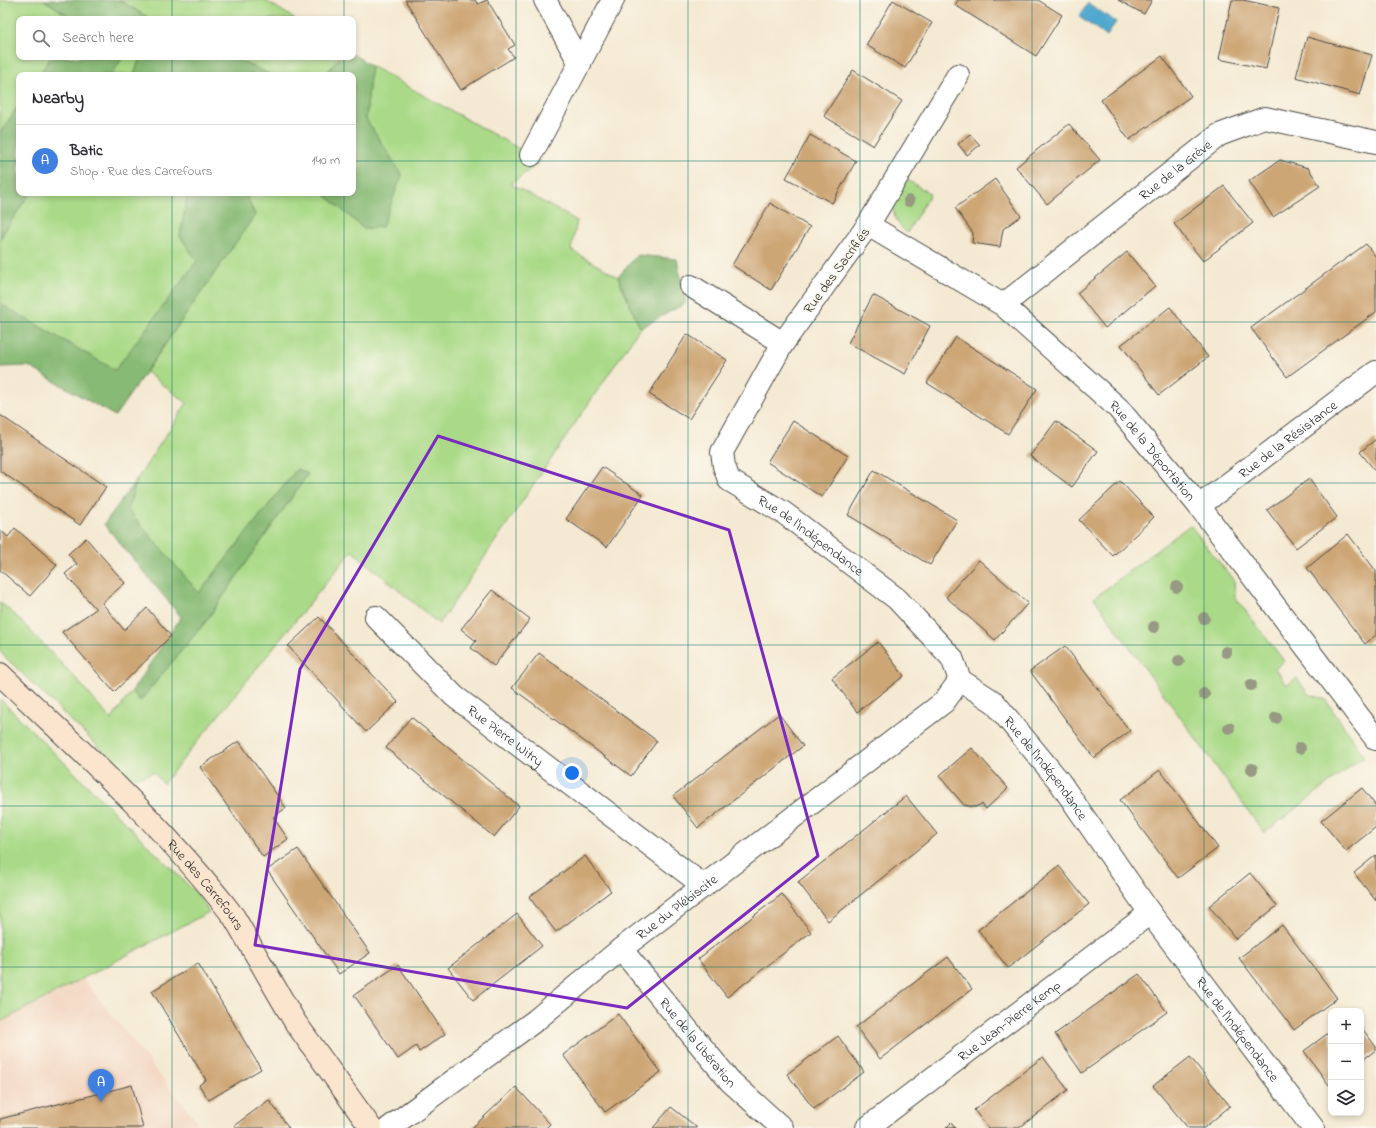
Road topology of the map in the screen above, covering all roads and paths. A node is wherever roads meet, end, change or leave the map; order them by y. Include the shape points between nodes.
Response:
1 (545, 0) edge
2 (613, 0) edge
3 (580, 64) junction
4 (958, 75) dead end
5 (1376, 142) edge
6 (531, 155) dead end
7 (868, 225) junction
8 (691, 286) dead end
9 (1003, 305) junction
10 (783, 343) junction
11 (1376, 372) edge
12 (724, 466) joint
13 (1199, 506) junction
14 (376, 617) dead end
15 (0, 674) edge
16 (960, 680) junction
17 (1376, 739) edge
18 (704, 886) junction
19 (1150, 913) junction
20 (621, 949) junction
21 (371, 1128) edge
22 (389, 1128) edge
23 (782, 1128) edge
24 (867, 1128) edge
25 (1313, 1128) edge

1 - 3 street
2 - 3 street
3 - 6 street
4 - 7 street, Rue des Sacrifiés
5 - 9 street, Rue de la Grève via 1266,118 1219,135
7 - 9 street, Rue de la Déportation
7 - 10 street, Rue des Sacrifiés
8 - 10 street
9 - 13 street, Rue de la Déportation via 1118,408
10 - 12 street, Rue des Sacrifiés via 722,452
11 - 13 street, Rue de la Résistance
12 - 16 street, Rue de l'Indépendance via 729,480 784,513 897,599 952,658
13 - 17 street, Rue de la Déportation
14 - 18 street, Rue Pierre Witry via 454,696
15 - 21 main road, Rue des Carrefours via 173,842 234,916 295,1022
16 - 18 street, Rue du Plébiscite via 944,702
16 - 19 street, Rue de l'Indépendance via 994,702 1059,781
18 - 20 street, Rue du Plébiscite
19 - 24 street, Rue Jean-Pierre Kemp
19 - 25 street, Rue de l'Indépendance
20 - 22 street, Rue du Plébiscite via 536,1020
20 - 23 street, Rue de la Libération via 730,1081

